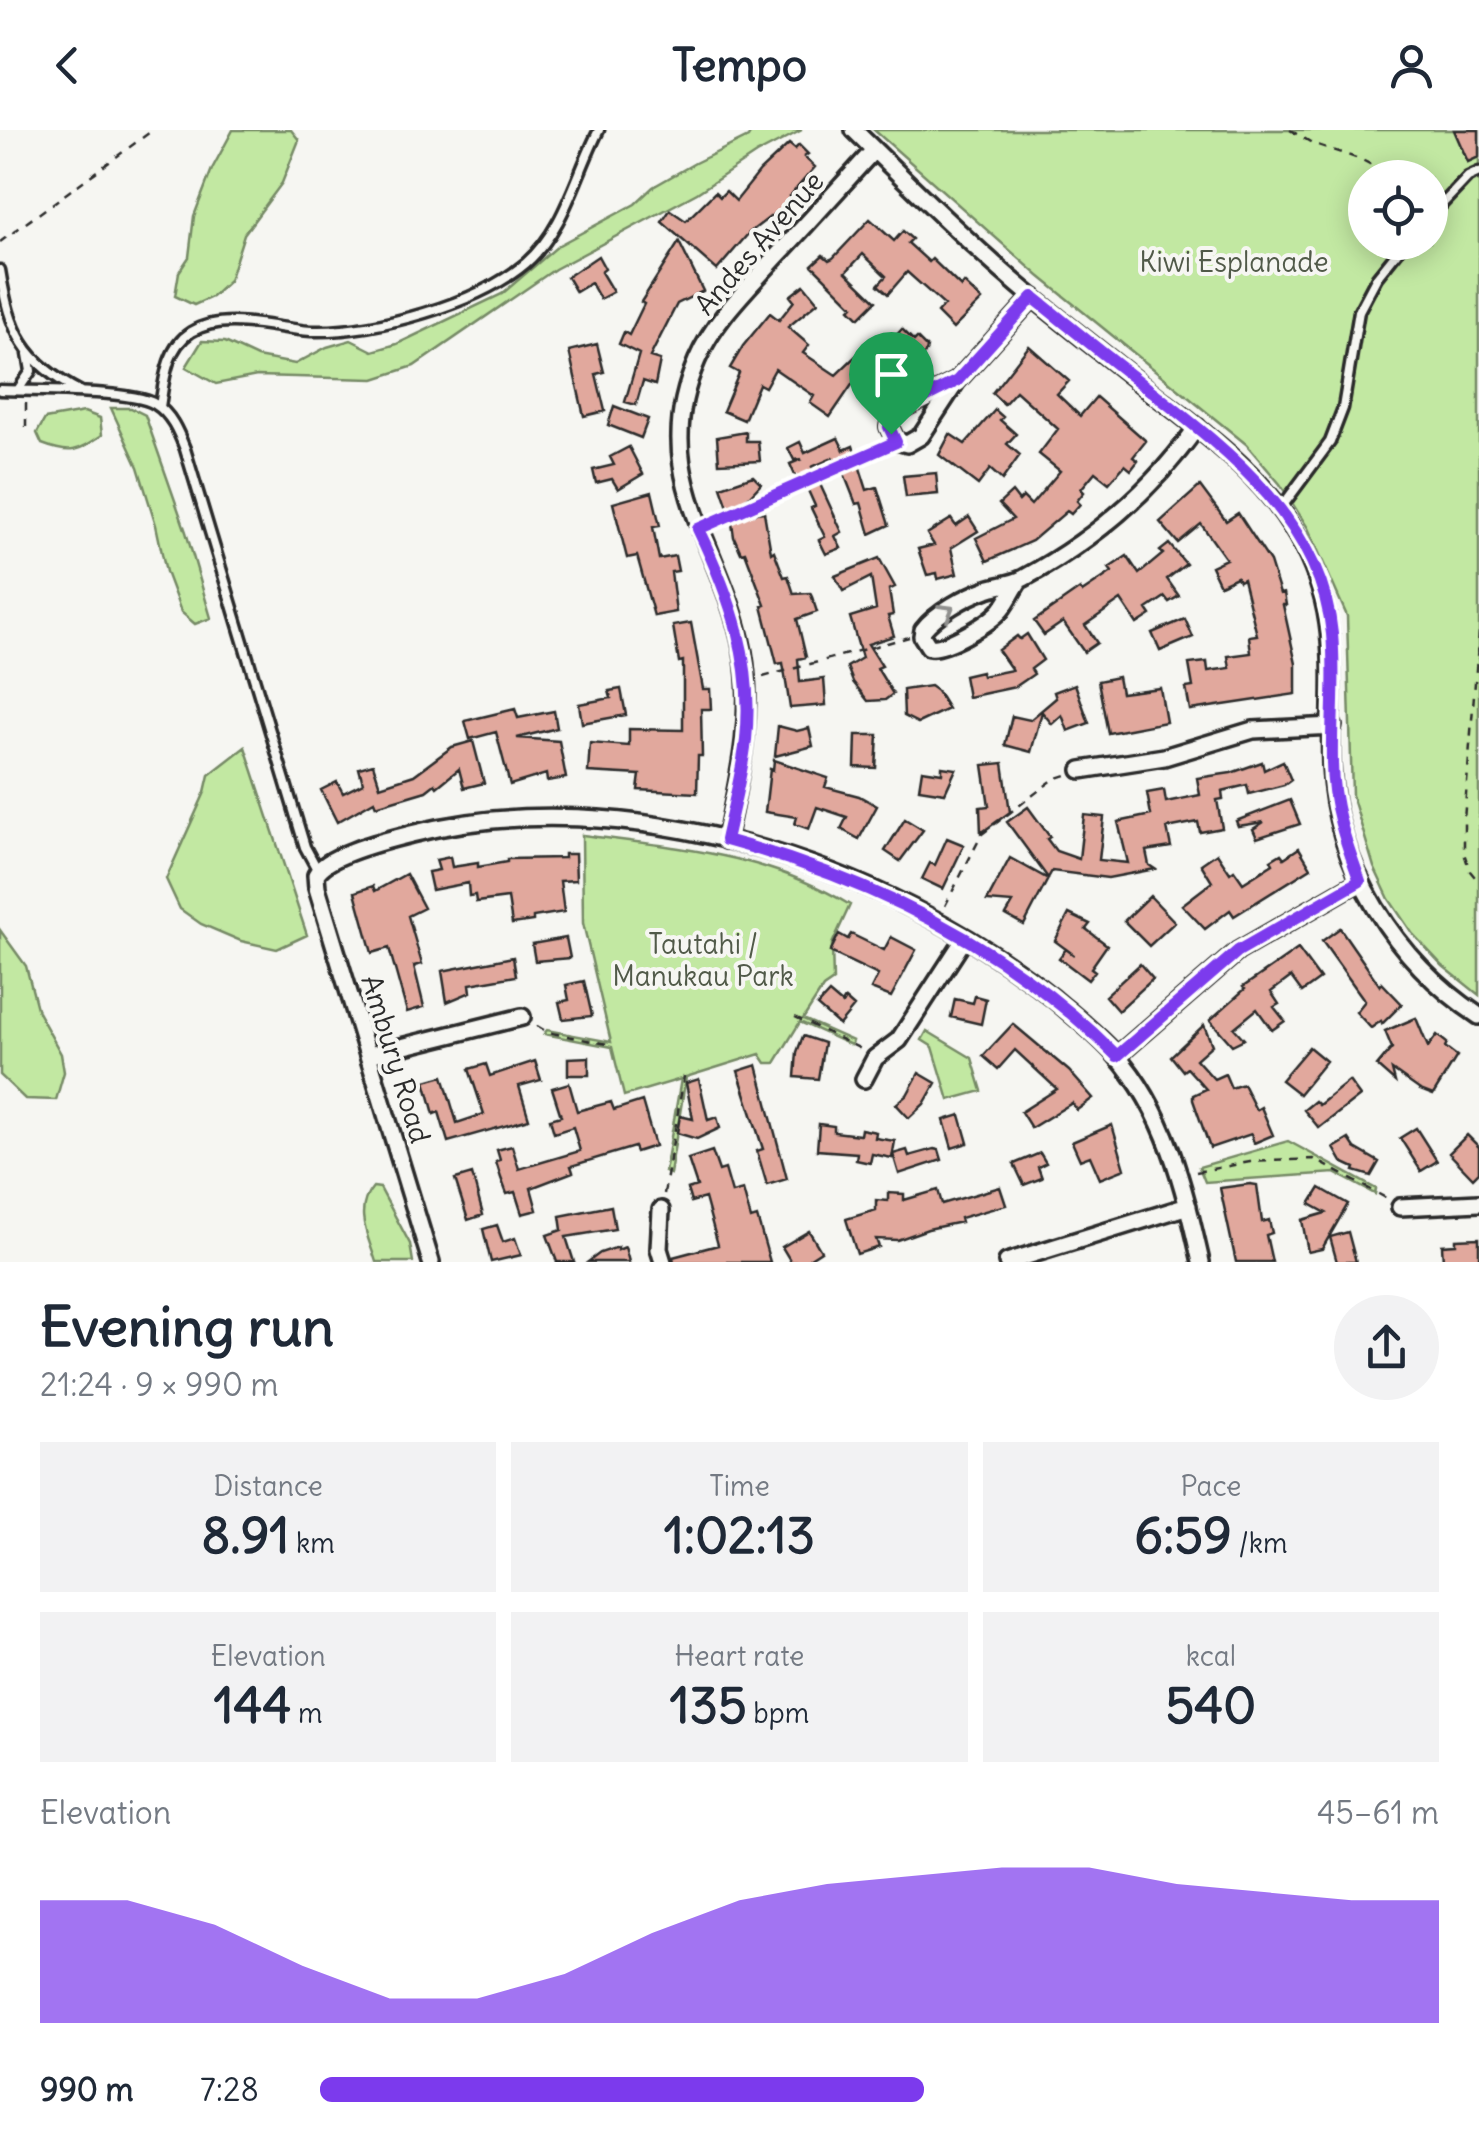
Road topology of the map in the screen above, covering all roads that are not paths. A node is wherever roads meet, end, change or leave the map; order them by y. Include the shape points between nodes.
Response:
1 (599, 130) edge
2 (854, 130) edge
3 (874, 150) junction
4 (1479, 172) edge
5 (1448, 198) edge
6 (1391, 260) edge
7 (0, 270) edge
8 (1033, 297) junction
9 (27, 350) junction
10 (957, 381) junction
11 (0, 390) edge
12 (22, 391) junction
13 (85, 394) junction
14 (160, 407) junction
15 (1197, 427) junction
16 (1281, 509) junction
17 (1018, 581) junction
18 (1333, 726) junction
19 (1080, 770) road end
20 (726, 840) junction
21 (318, 871) junction
22 (1360, 881) junction
23 (966, 938) junction
24 (1479, 1016) edge
25 (522, 1017) road end
26 (369, 1056) junction
27 (1117, 1056) junction
28 (864, 1079) dead end
29 (1479, 1202) edge
30 (1188, 1206) junction
31 (1400, 1207) road end
32 (661, 1210) road end
33 (432, 1262) edge
34 (663, 1262) edge
35 (1007, 1262) edge
36 (1200, 1262) edge

1 - 14 lane via 547,242 506,277 420,314 359,328 204,326 176,346
2 - 3 street
3 - 8 street
3 - 20 street, Andes Avenue via 739,298 698,357 680,425 682,466 698,529 726,586 746,678 746,742
4 - 5 lane
6 - 16 lane via 1365,294 1330,442
7 - 9 lane via 9,320
8 - 10 street
8 - 15 street
9 - 12 lane via 30,371
9 - 13 lane
10 - 10 street via 922,436 896,442 891,418
11 - 12 lane
12 - 13 lane
13 - 14 lane via 136,396
14 - 21 lane via 185,448 305,847
15 - 16 street
15 - 17 street via 1124,512 1080,547
16 - 18 street via 1299,538 1332,631
17 -> 17 street via 1000,611 943,647 929,647 922,636 930,622 973,595
18 - 19 street via 1253,730 1164,757
18 - 22 street via 1337,805
20 - 21 street via 582,818 486,821 389,840
20 - 23 street via 831,873
21 - 26 street, Ambury Road via 316,888
22 - 24 street via 1416,962
22 - 27 street via 1238,951
23 - 27 street via 1036,985
23 - 28 street via 899,1040 875,1058
25 - 26 street
26 - 33 street, Ambury Road
27 - 30 street via 1159,1119
29 - 31 street
30 - 35 street
30 - 36 street
32 - 34 street

